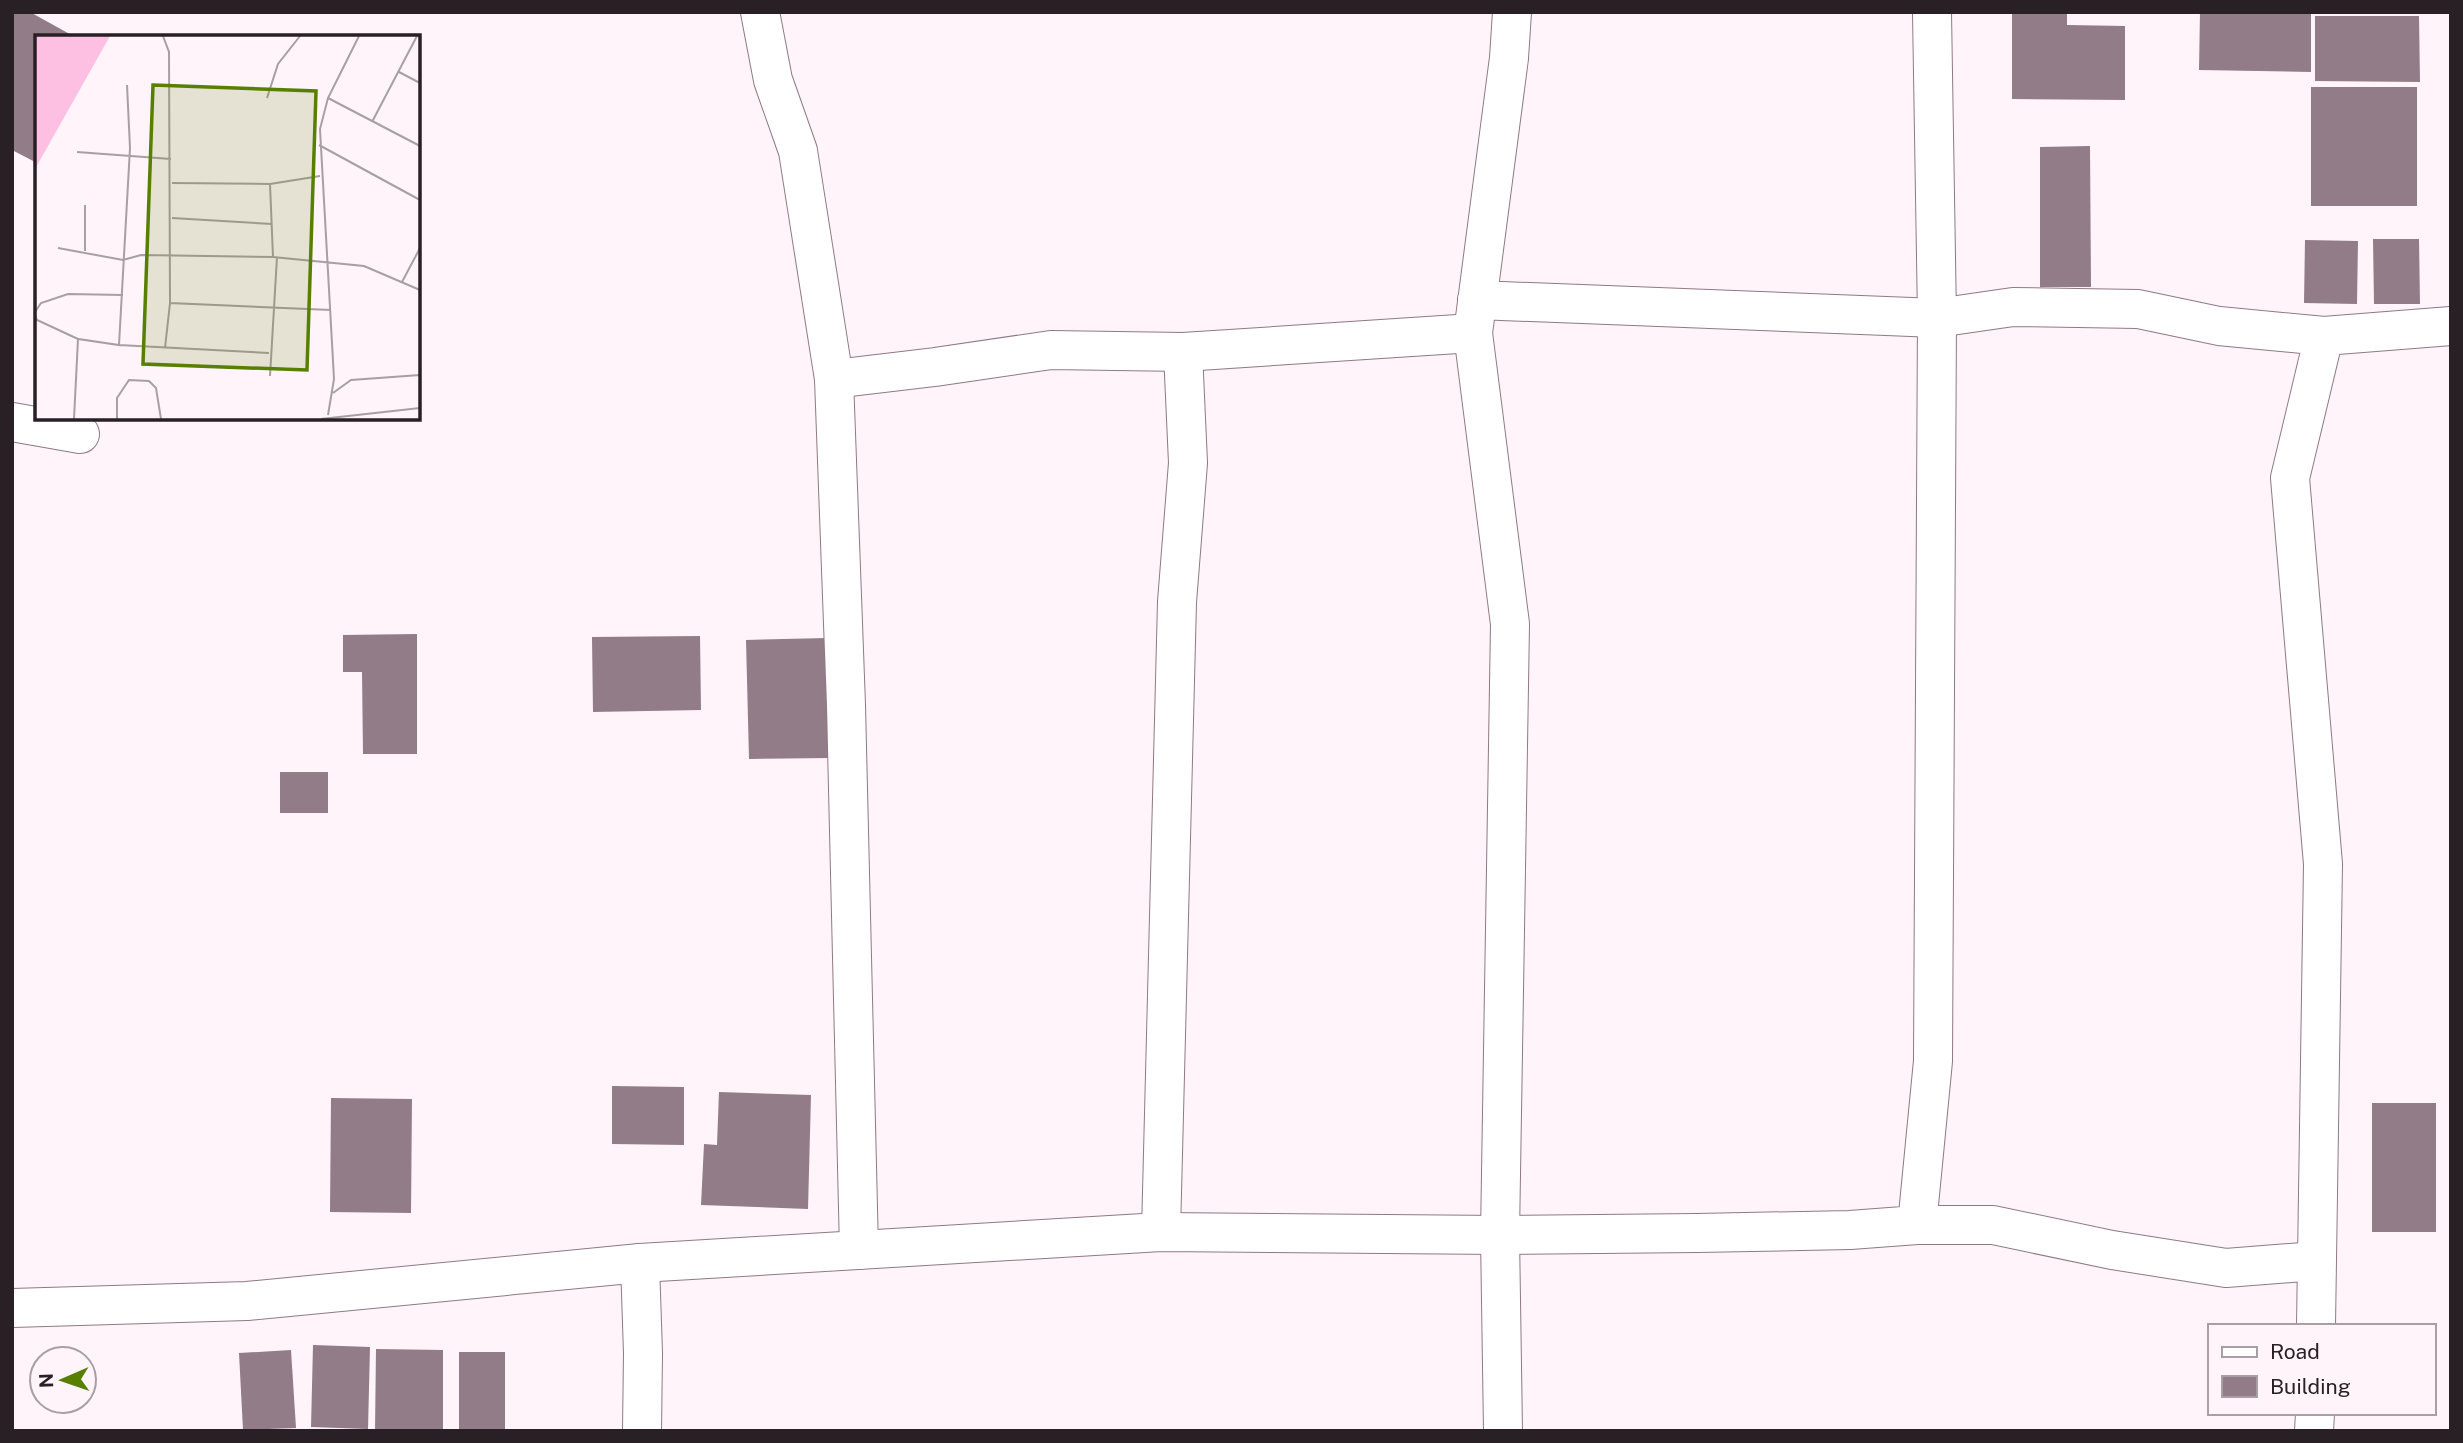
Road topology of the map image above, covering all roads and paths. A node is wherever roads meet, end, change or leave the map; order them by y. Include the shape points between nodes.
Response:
1 (760, 12) edge
2 (1512, 12) edge
3 (1932, 12) edge
4 (1475, 316) junction
5 (1937, 318) junction
6 (2451, 326) edge
7 (2324, 336) junction
8 (1183, 352) junction
9 (834, 379) junction
10 (12, 422) edge
11 (80, 433) dead end
12 (1917, 1225) junction
13 (1161, 1232) junction
14 (1500, 1235) junction
15 (859, 1250) junction
16 (2316, 1261) junction
17 (640, 1263) junction
18 (12, 1308) edge
19 (2316, 1324) edge
20 (642, 1431) edge
21 (1503, 1431) edge

1 - 9 street via 774,80 798,152
2 - 4 street
3 - 5 street
4 - 5 street
4 - 8 street
4 - 14 street via 1510,624
5 - 7 street via 2013,307 2138,309 2219,326
5 - 12 street via 1933,1061
6 - 7 street
7 - 16 street via 2291,478 2323,864
8 - 9 street via 1051,350
8 - 13 street via 1188,463 1177,603
9 - 15 street
10 - 11 street
12 - 14 street via 1822,1231
12 - 16 street via 1993,1225 2226,1268
13 - 14 street
13 - 15 street
14 - 21 street
15 - 17 street
16 - 19 street
17 - 18 street via 247,1301
17 - 20 street

